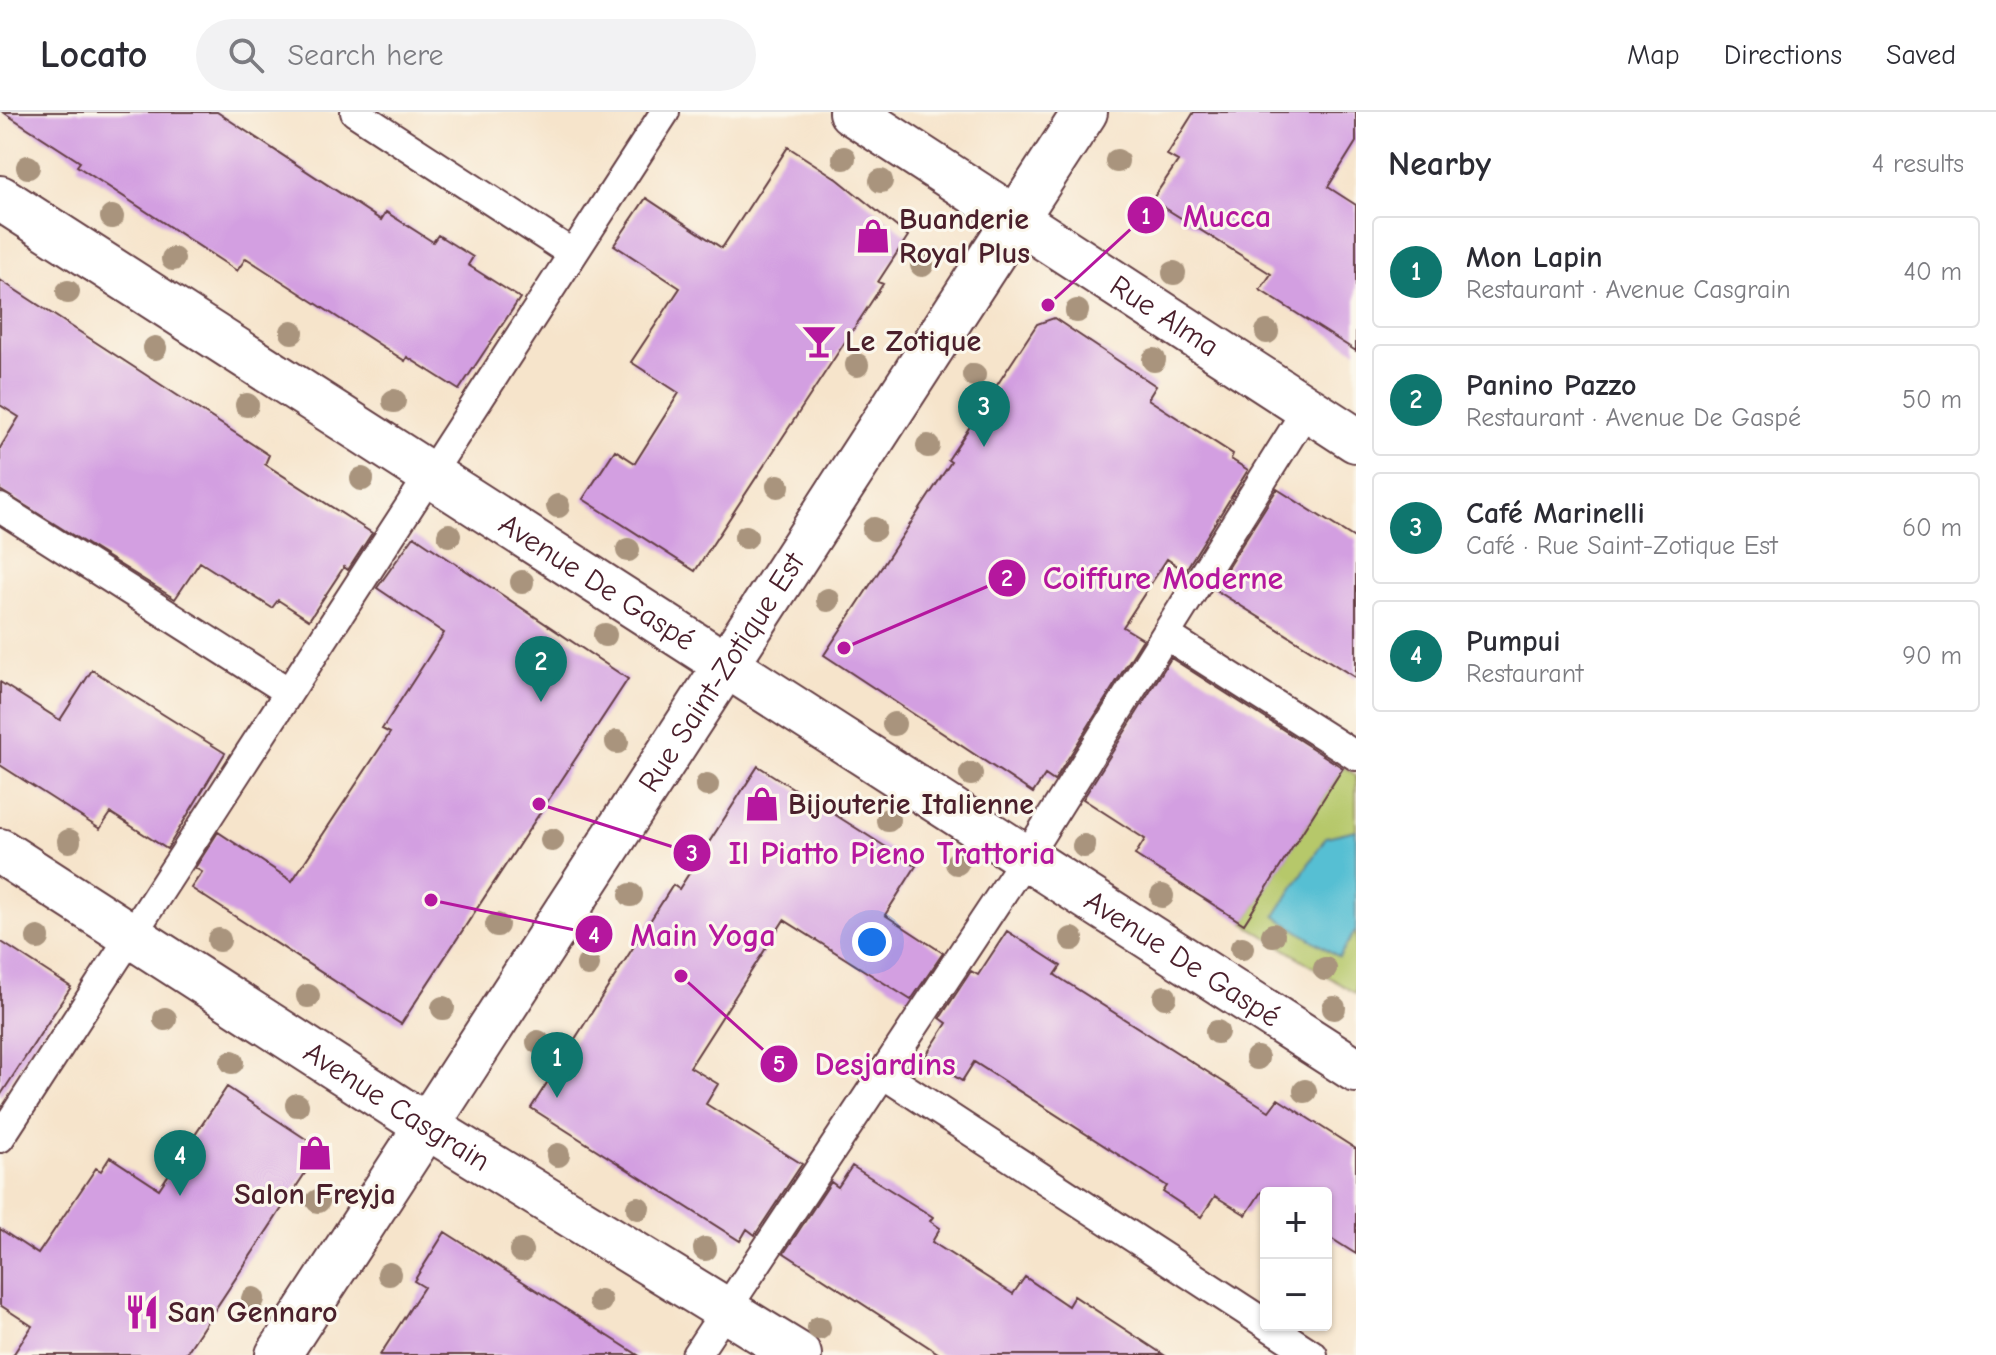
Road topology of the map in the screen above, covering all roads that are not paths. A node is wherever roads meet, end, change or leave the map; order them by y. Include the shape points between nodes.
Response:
1 (355, 112) edge
2 (665, 112) edge
3 (851, 112) edge
4 (1085, 112) edge
5 (0, 198) edge
6 (1016, 219) junction
7 (573, 254) junction
8 (1307, 409) junction
9 (1356, 440) edge
10 (429, 475) junction
11 (0, 508) edge
12 (1166, 635) junction
13 (725, 667) junction
14 (289, 692) junction
15 (1356, 756) edge
16 (0, 851) edge
17 (1025, 859) junction
18 (130, 935) junction
19 (1356, 1070) edge
20 (883, 1074) junction
21 (428, 1127) junction
22 (0, 1138) edge
23 (727, 1308) junction
24 (1260, 1320) edge
25 (1276, 1331) edge
26 (278, 1355) edge
27 (696, 1355) edge
28 (799, 1355) edge
29 (1313, 1355) edge

1 - 7 lane
2 - 7 lane
3 - 6 street, Rue Alma
4 - 6 street, Rue Saint-Zotique Est
5 - 10 street, Avenue De Gaspé
6 - 8 street, Rue Alma
6 - 13 street, Rue Saint-Zotique Est
7 - 10 lane
8 - 9 street, Rue Alma
8 - 12 lane
10 - 13 street, Avenue De Gaspé
10 - 14 lane
11 - 14 lane
12 - 15 lane
12 - 17 lane
13 - 17 street, Avenue De Gaspé
13 - 21 street, Rue Saint-Zotique Est
14 - 18 lane
16 - 18 street, Avenue Casgrain
17 - 19 street, Avenue De Gaspé
17 - 20 lane
18 - 21 street, Avenue Casgrain
18 - 22 lane
20 - 23 lane
20 - 24 lane
21 - 23 street, Avenue Casgrain
21 - 26 street, Rue Saint-Zotique Est
23 - 27 lane
23 - 28 street, Avenue Casgrain
25 - 29 lane

